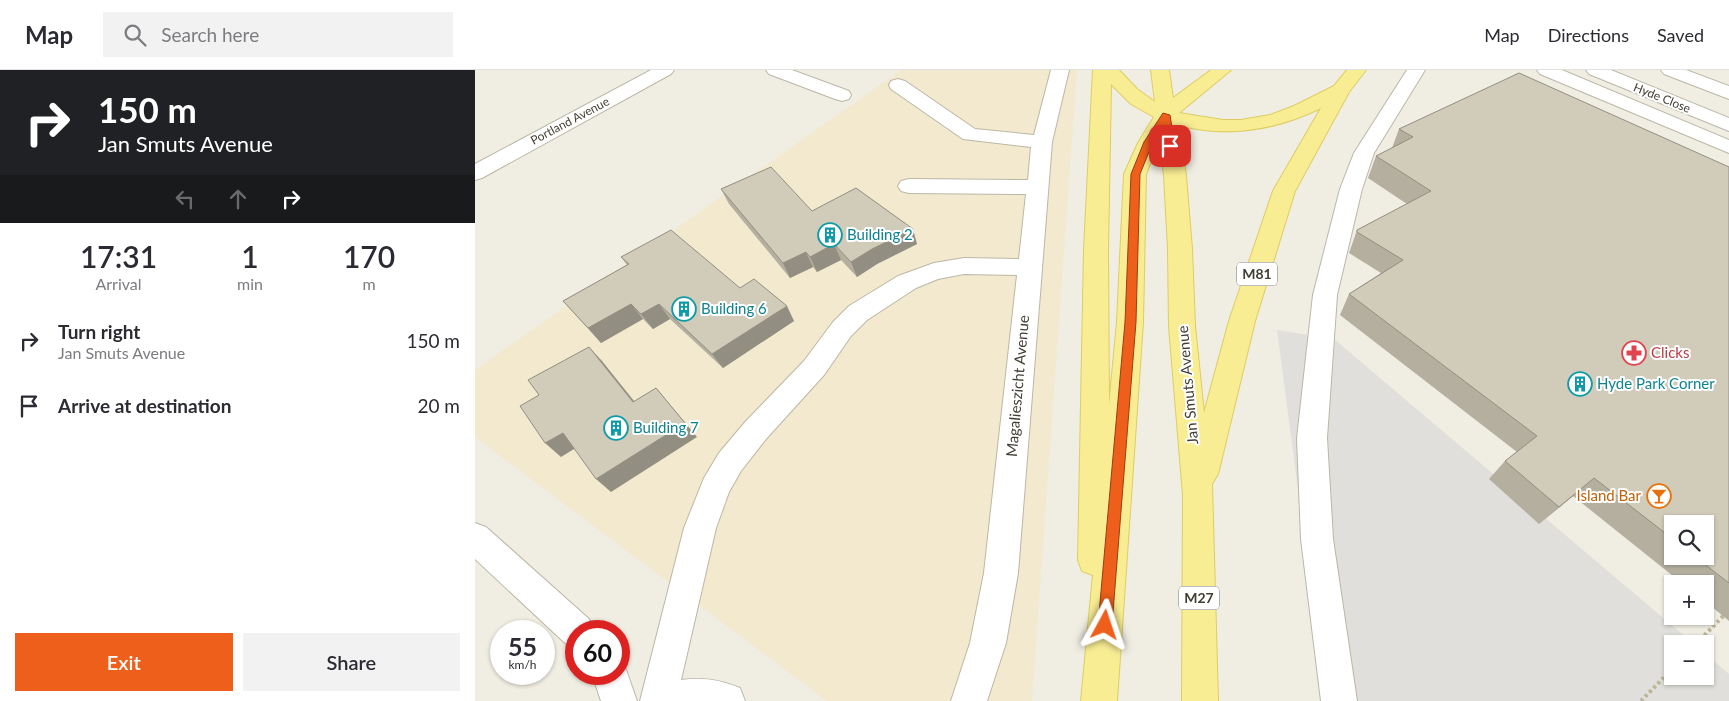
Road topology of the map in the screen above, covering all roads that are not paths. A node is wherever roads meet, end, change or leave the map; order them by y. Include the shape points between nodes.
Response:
1 (665, 70) edge
2 (775, 70) edge
3 (1060, 70) edge
4 (1102, 70) edge
5 (1109, 70) edge
6 (1160, 70) edge
7 (1221, 70) edge
8 (1357, 70) edge
9 (1416, 70) edge
10 (1546, 70) edge
11 (1595, 70) edge
12 (1670, 70) edge
13 (898, 85) dead end
14 (1341, 90) junction
15 (1729, 93) edge
16 (842, 95) dead end
17 (1166, 115) junction
18 (1729, 126) edge
19 (1042, 142) junction
20 (1729, 147) edge
21 (475, 173) edge
22 (909, 186) dead end
23 (1038, 187) junction
24 (1029, 267) junction
25 (1198, 495) junction
26 (475, 538) edge
27 (565, 620) edge
28 (614, 685) edge
29 (619, 701) edge
30 (658, 701) edge
31 (668, 701) edge
32 (727, 701) edge
33 (969, 701) edge
34 (1093, 701) edge
35 (1099, 701) edge
36 (1200, 701) edge
37 (1339, 701) edge

1 - 21 street, Portland Avenue
2 - 16 street
3 - 19 street, Magalieszicht Avenue
4 - 34 main road via 1096,250
5 - 17 main road via 1128,92
6 - 17 main road, Jan Smuts Avenue / M27
7 - 17 main road
8 - 14 main road, M81
9 - 37 street via 1364,153 1351,189 1325,295 1312,438 1317,539
10 - 20 street
11 - 18 street, Hyde Close
12 - 15 street
13 - 19 street via 970,135
14 - 17 main road via 1289,115 1251,125 1207,124
14 - 25 main road, M81 via 1284,191 1242,321
17 - 25 main road, Jan Smuts Avenue / M27 via 1175,176 1182,326
17 - 35 main road via 1151,138 1135,174 1130,322
19 - 23 street, Magalieszicht Avenue
22 - 23 street
23 - 24 street, Magalieszicht Avenue
24 - 30 street via 964,266 933,271 907,282 858,313 842,329 815,368 730,462 715,488 700,528
24 - 33 street, Magalieszicht Avenue via 1001,573 988,643
25 - 36 main road, Jan Smuts Avenue / M27
26 - 27 street
28 - 29 street
31 - 32 street via 689,697

